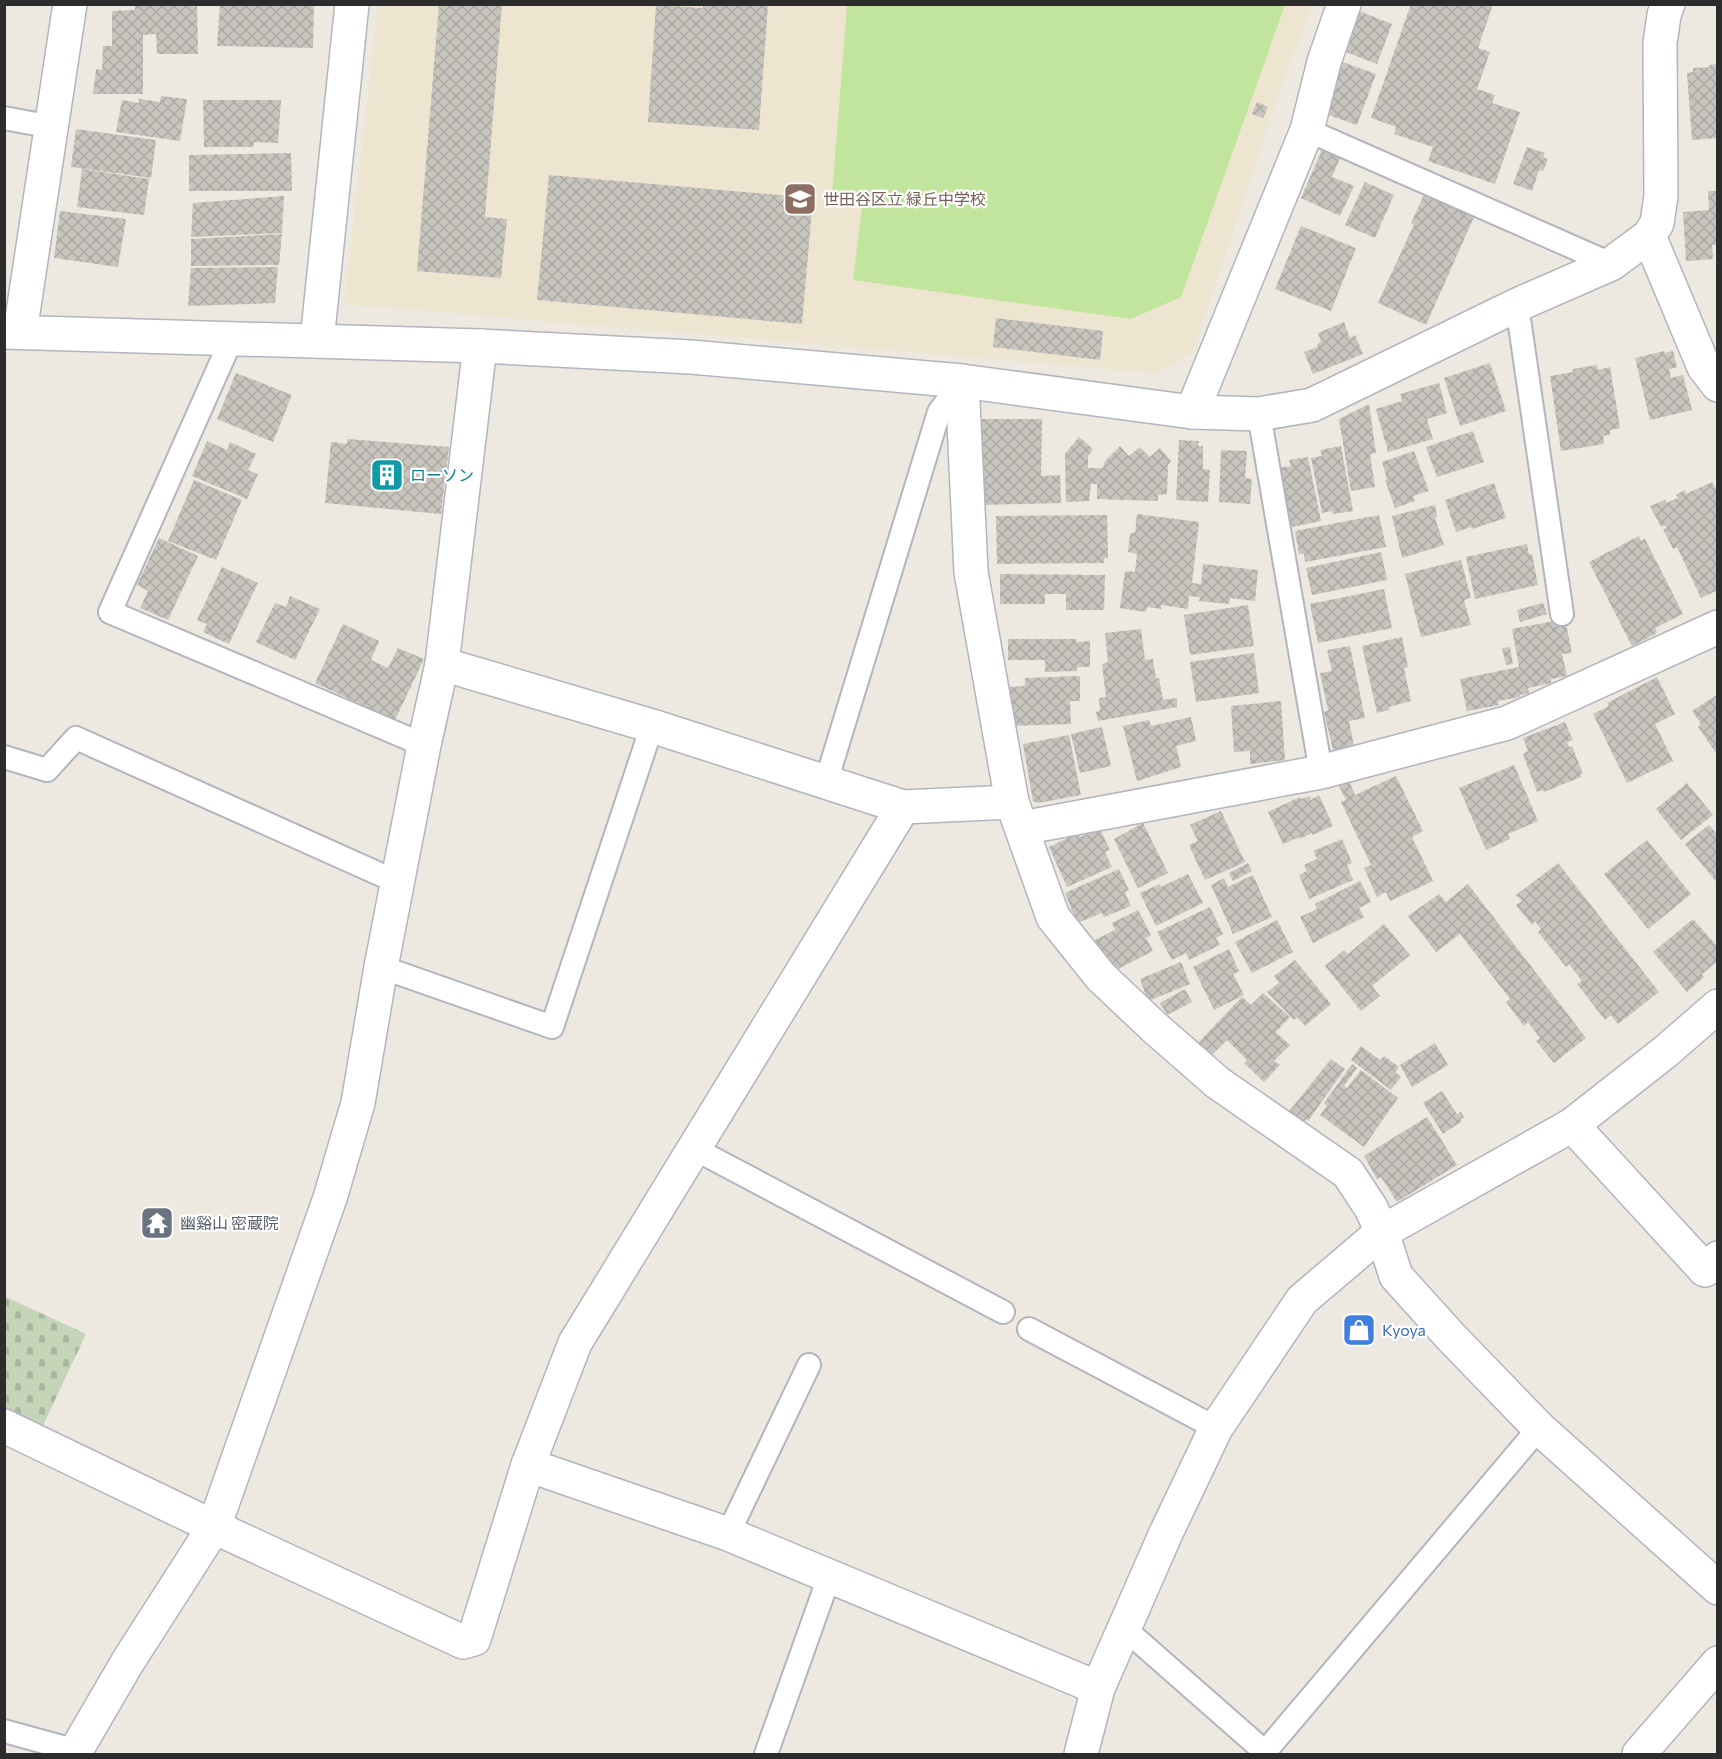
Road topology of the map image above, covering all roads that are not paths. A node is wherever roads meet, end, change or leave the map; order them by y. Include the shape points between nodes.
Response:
1 (70, 4) edge
2 (352, 4) edge
3 (1344, 4) edge
4 (1668, 4) edge
5 (4, 118) edge
6 (52, 127) junction
7 (1306, 130) junction
8 (1649, 236) junction
9 (1611, 264) junction
10 (1517, 304) junction
11 (12, 332) edge
12 (232, 338) junction
13 (317, 341) junction
14 (480, 346) junction
15 (962, 381) junction
16 (1718, 385) edge
17 (1192, 412) junction
18 (1259, 414) junction
19 (1562, 614) dead end
20 (1718, 627) edge
21 (442, 664) junction
22 (652, 726) junction
23 (424, 745) junction
24 (4, 758) edge
25 (1321, 772) junction
26 (826, 782) junction
27 (903, 807) junction
28 (1017, 815) junction
29 (398, 882) junction
30 (381, 967) junction
31 (1718, 1006) edge
32 (1572, 1125) junction
33 (693, 1148) junction
34 (1382, 1232) junction
35 (1718, 1258) edge
36 (1003, 1312) dead end
37 (1029, 1329) dead end
38 (809, 1365) dead end
39 (4, 1426) edge
40 (1216, 1428) junction
41 (1539, 1428) junction
42 (528, 1465) junction
43 (214, 1527) junction
44 (728, 1534) junction
45 (829, 1577) junction
46 (1718, 1588) edge
47 (1125, 1629) junction
48 (1718, 1664) edge
49 (1098, 1688) junction
50 (4, 1731) edge
51 (76, 1753) edge
52 (766, 1755) edge
53 (1081, 1755) edge
54 (1639, 1755) edge

1 - 6 street
2 - 13 street
3 - 7 street
4 - 8 street via 1660,43 1661,196 1657,222
5 - 6 lane
6 - 11 street
7 - 9 lane
7 - 17 street
8 - 9 street
8 - 16 street via 1704,367
9 - 10 street
10 - 18 street via 1312,405
10 - 19 lane
11 - 12 street
12 - 13 street
12 - 23 lane via 110,612
13 - 14 street
14 - 15 street via 691,357
14 - 21 street
15 - 17 street
15 - 26 lane via 939,412
15 - 28 street via 971,572
17 - 18 street
18 - 25 lane
20 - 25 street via 1508,723
21 - 22 street
21 - 23 street
22 - 26 street
22 - 30 lane via 552,1027
23 - 29 street
24 - 29 lane via 47,770 76,738
25 - 28 street
26 - 27 street
27 - 28 street
27 - 33 street
28 - 34 street via 1053,917 1101,977 1218,1083 1348,1173
29 - 30 street
30 - 43 street via 352,1124
31 - 32 street
32 - 34 street
32 - 35 street via 1706,1270
33 - 36 lane
33 - 42 street via 575,1343
34 - 40 street via 1302,1300
34 - 41 street via 1396,1276
37 - 40 lane
38 - 44 lane
39 - 43 street
40 - 47 street
41 - 46 street
41 - 47 lane via 1265,1752
42 - 43 street via 474,1639 463,1642
42 - 44 street
43 - 51 street
44 - 45 street
45 - 49 street
45 - 52 lane
47 - 49 street
48 - 54 street
49 - 53 street
50 - 51 lane

